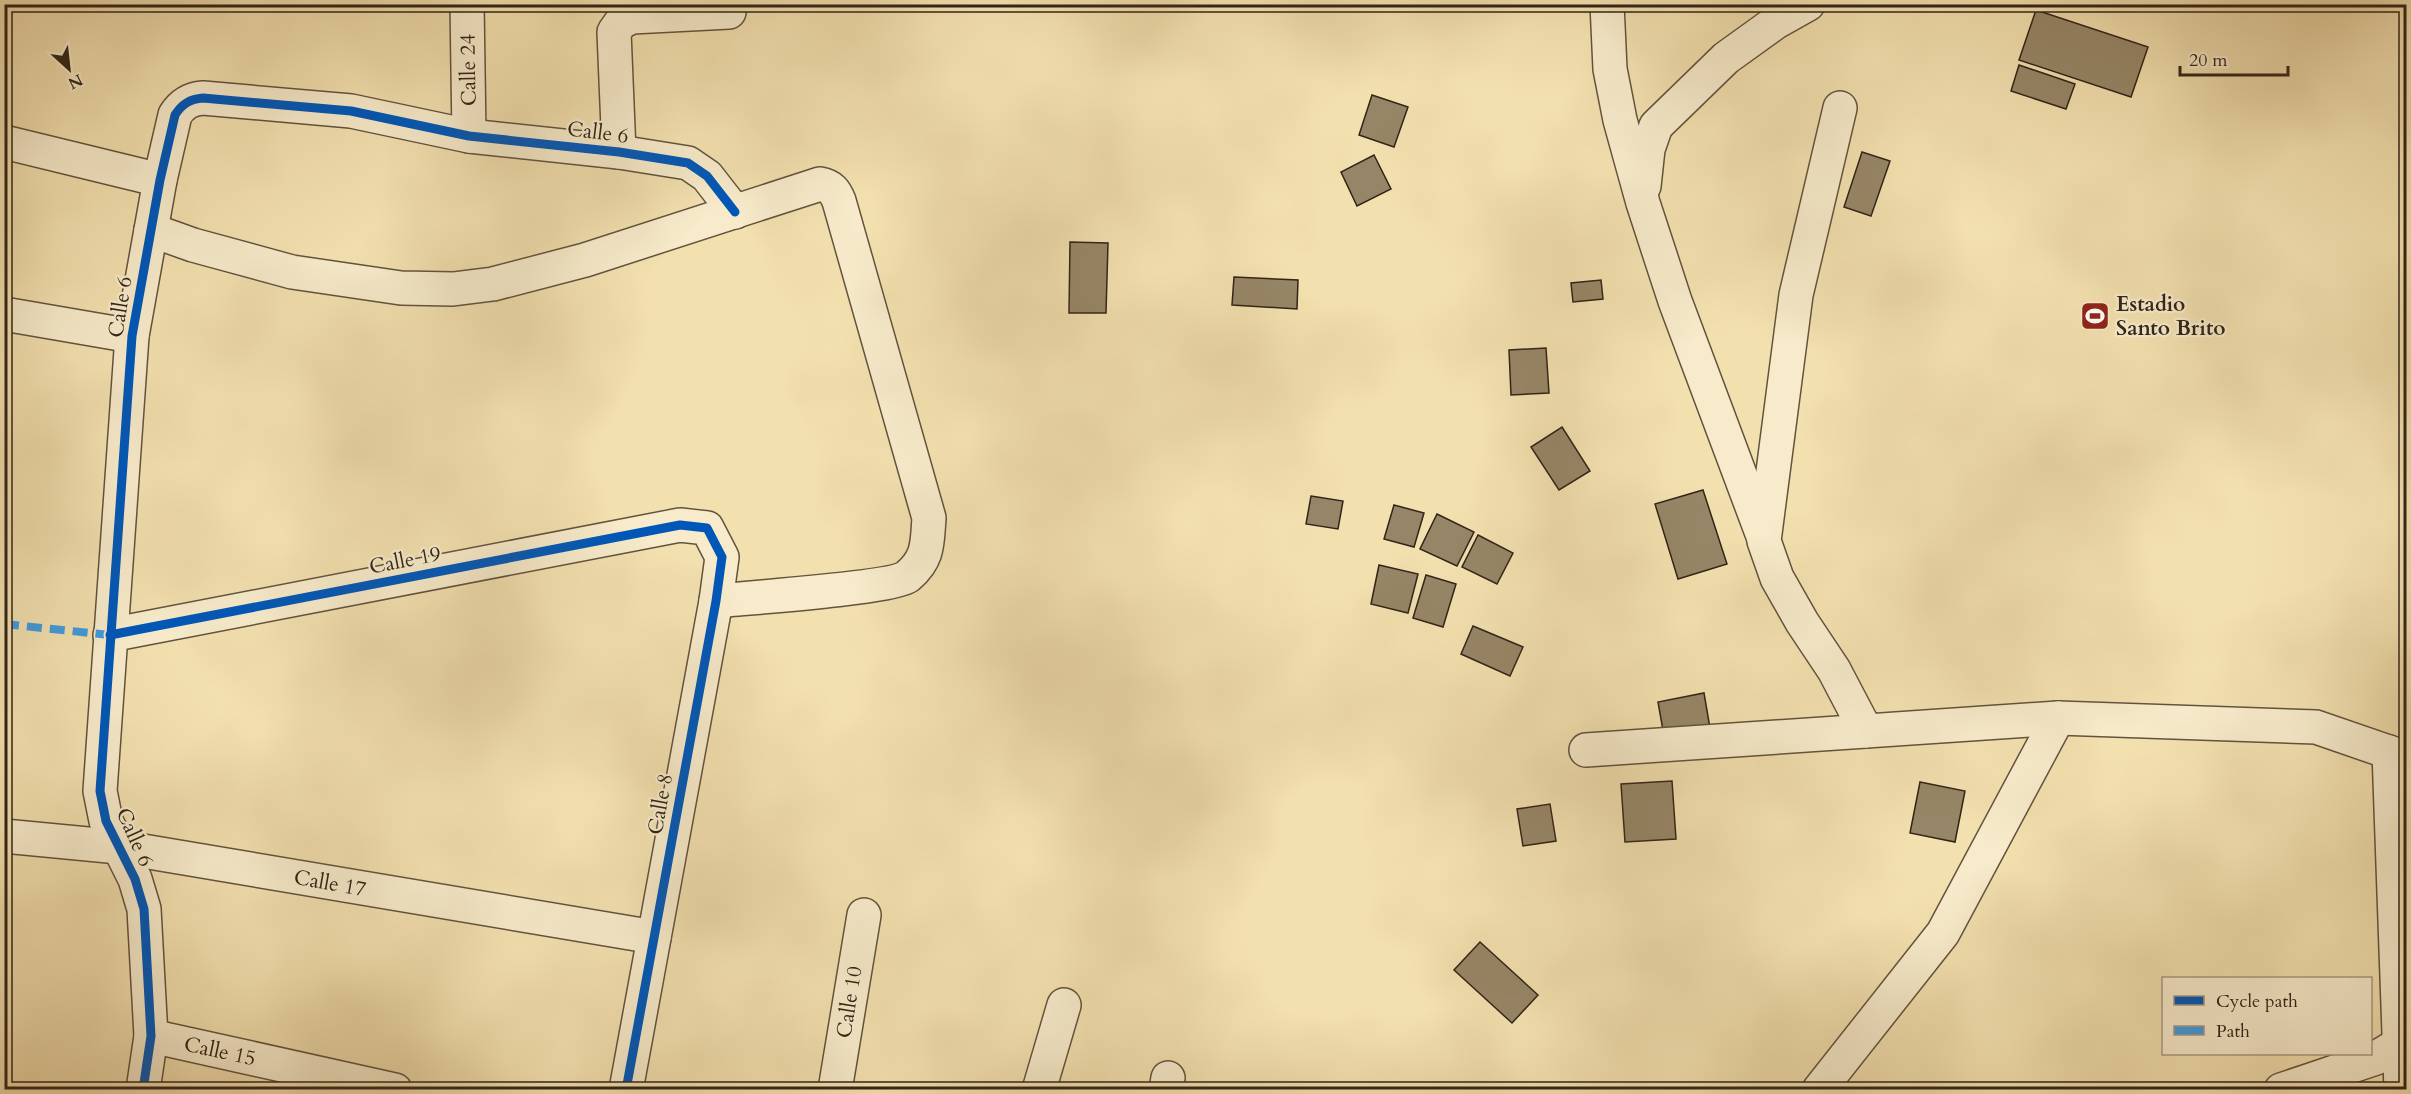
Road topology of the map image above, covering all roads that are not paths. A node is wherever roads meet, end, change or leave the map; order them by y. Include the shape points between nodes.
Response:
1 (467, 4) edge
2 (1607, 4) edge
3 (1808, 4) edge
4 (729, 12) dead end
5 (1840, 108) dead end
6 (469, 136) junction
7 (4, 141) edge
8 (619, 152) junction
9 (160, 180) junction
10 (1643, 203) junction
11 (735, 212) junction
12 (151, 230) junction
13 (4, 314) edge
14 (132, 336) junction
15 (707, 528) joint
16 (1764, 541) junction
17 (716, 601) junction
18 (110, 635) junction
19 (2058, 718) junction
20 (1866, 731) junction
21 (1586, 750) dead end
22 (2398, 755) edge
23 (4, 836) edge
24 (119, 847) junction
25 (864, 915) dead end
26 (654, 937) junction
27 (1064, 1005) dead end
28 (151, 1036) junction
29 (2398, 1062) edge
30 (142, 1089) edge
31 (395, 1089) edge
32 (626, 1089) edge
33 (834, 1089) edge
34 (1039, 1089) edge
35 (1819, 1089) edge
36 (2281, 1089) edge

1 - 6 street, Calle 24
2 - 10 street via 1610,69
3 - 10 street via 1726,58 1656,126 1648,149
4 - 8 street via 632,17 621,22 614,32
5 - 16 street via 1796,295
6 - 8 street, Calle 6
6 - 9 street, Calle 6 via 351,111 194,99 175,115
7 - 9 street
8 - 11 street, Calle 6 via 688,163 707,176
9 - 12 street, Calle 6
10 - 16 street
11 - 12 street via 563,266 493,284 453,289 401,288 292,272
11 - 17 street via 820,184 835,192 929,518 926,554 906,578 862,587
12 - 14 street, Calle 6
13 - 14 street
14 - 18 street, Calle 6
15 - 17 street, Calle 8 via 722,557
15 - 18 street, Calle 19 via 680,525
16 - 20 street via 1778,578
17 - 26 street, Calle 8
18 - 24 street, Calle 6 via 100,791 106,821
19 - 20 street
19 - 22 street via 2316,727
19 - 35 street via 1943,933
20 - 21 street
22 - 29 street
23 - 24 street, Calle 17
24 - 26 street, Calle 17
24 - 28 street, Calle 6 via 144,909
25 - 33 street, Calle 10
26 - 32 street, Calle 8
27 - 34 street
28 - 30 street, Calle 6
28 - 31 street, Calle 15
29 - 36 street

